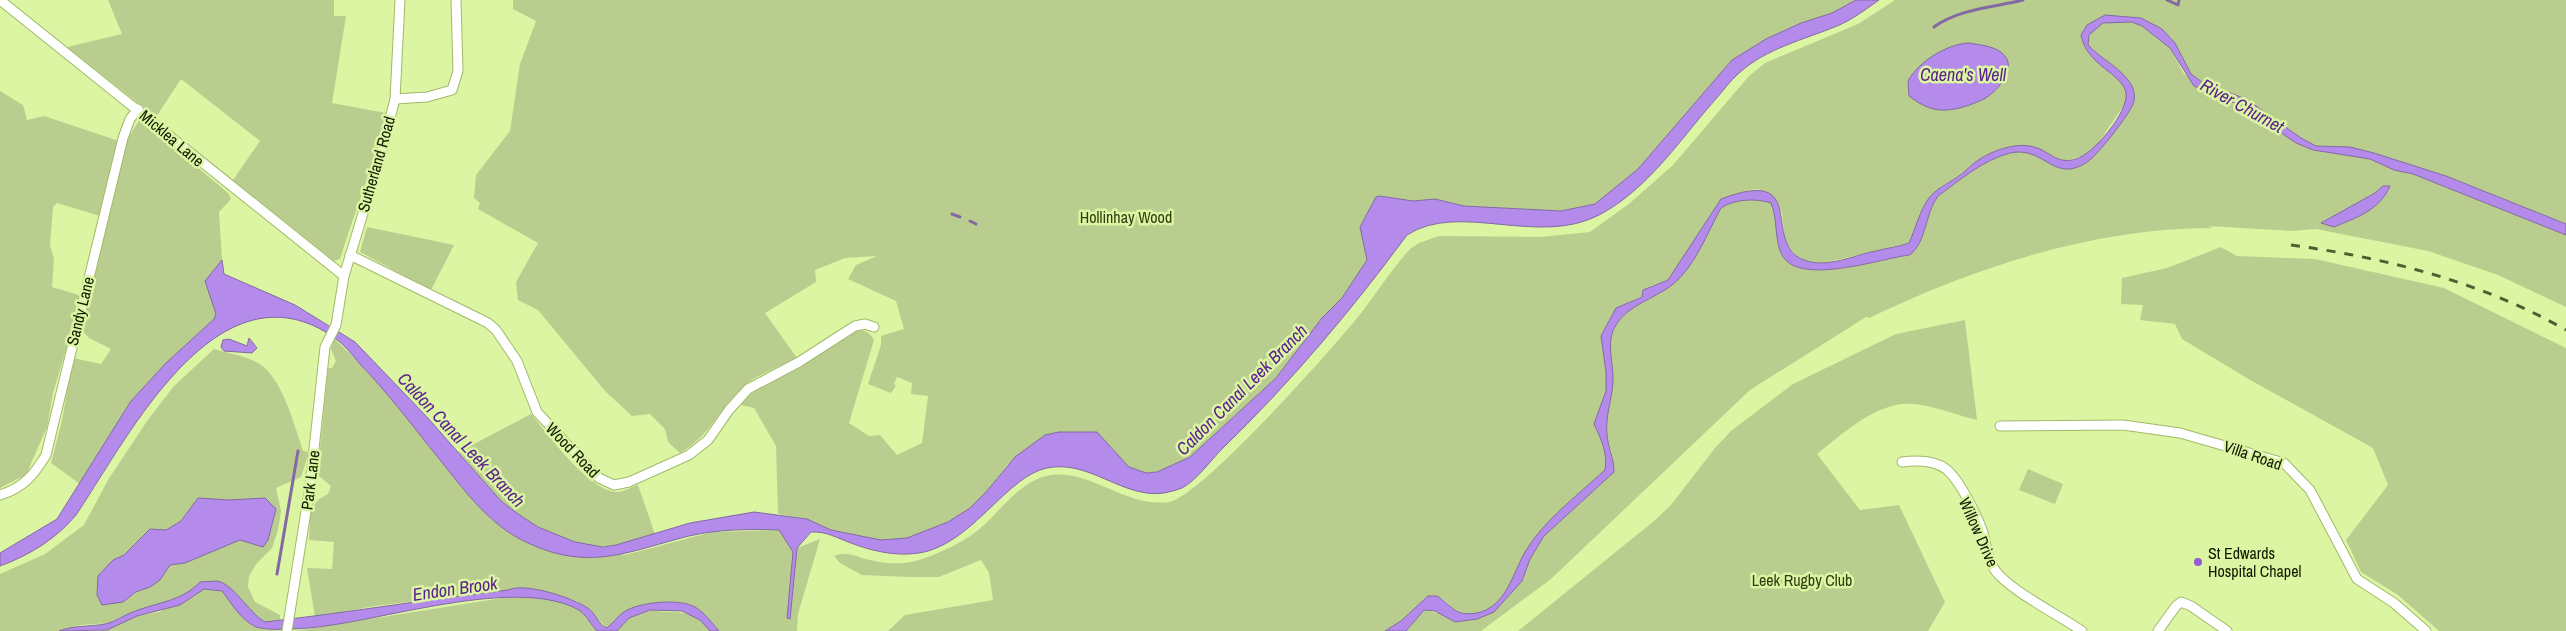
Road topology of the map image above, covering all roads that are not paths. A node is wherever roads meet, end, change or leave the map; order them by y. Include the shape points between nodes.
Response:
1 (0, 0) edge
2 (400, 0) edge
3 (456, 0) edge
4 (395, 99) junction
5 (138, 109) junction
6 (350, 254) junction
7 (344, 276) junction
8 (874, 327) dead end
9 (327, 342) joint
10 (2000, 426) dead end
11 (1902, 462) dead end
12 (0, 495) edge
13 (286, 631) edge
14 (2082, 631) edge
15 (2158, 631) edge
16 (2227, 631) edge
17 (2426, 631) edge

1 - 5 street, Micklea Lane
2 - 4 street, Sutherland Road
3 - 4 street via 458,71 452,90 428,97
4 - 6 street, Sutherland Road
5 - 7 street, Micklea Lane via 229,186
5 - 12 street, Sandy Lane via 130,119 124,138 46,455 26,482 14,491
6 - 7 street, Sutherland Road
6 - 8 street, Wood Road via 492,326 517,361 537,412 599,478 614,485 629,482 689,455 708,440 748,389 800,362 854,326 865,324
7 - 9 street, Sutherland Road via 336,325
9 - 13 street, Park Lane via 310,486
10 - 17 street, Villa Road via 2123,425 2180,433 2284,463 2310,490 2357,579
11 - 14 street, Willow Drive via 1933,463 1946,470 1975,516 1998,575
15 - 16 street via 2181,602

